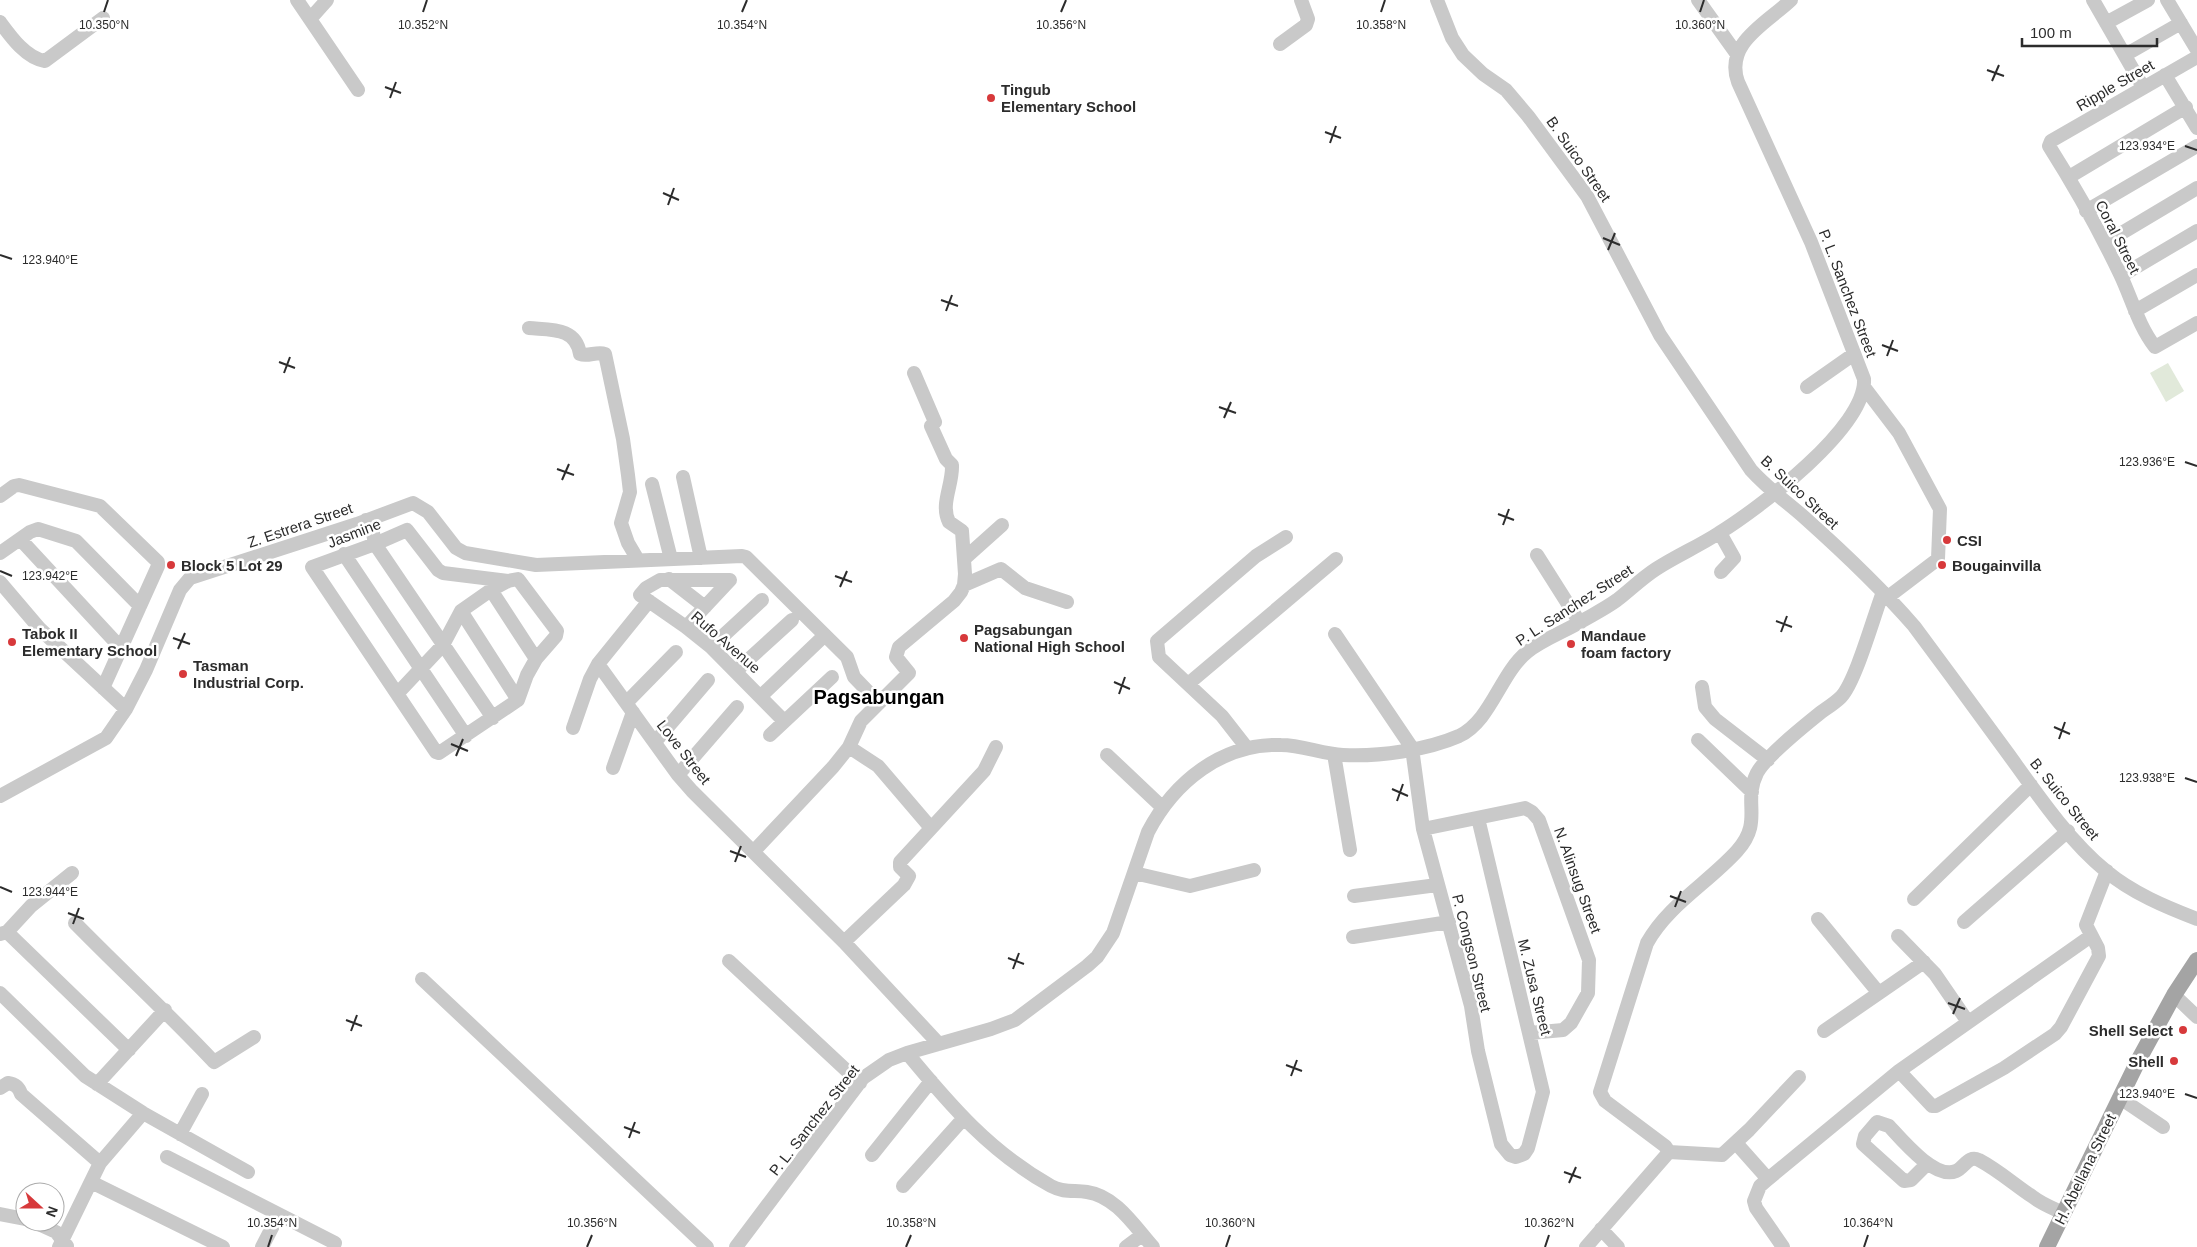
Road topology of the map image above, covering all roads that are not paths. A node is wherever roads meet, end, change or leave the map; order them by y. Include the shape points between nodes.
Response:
1 (297, 0) edge
2 (327, 0) edge
3 (1301, 0) edge
4 (1437, 0) edge
5 (1698, 0) edge
6 (1791, 0) edge
7 (2093, 0) edge
8 (2148, 0) edge
9 (2167, 0) edge
10 (103, 18) dead end
11 (310, 19) junction
12 (0, 22) edge
13 (2106, 23) junction
14 (2181, 23) junction
15 (1280, 44) dead end
16 (2197, 50) edge
17 (1736, 53) junction
18 (2125, 55) junction
19 (2197, 57) edge
20 (2165, 75) junction
21 (2143, 87) junction
22 (358, 90) dead end
23 (2186, 107) junction
24 (2197, 128) edge
25 (2049, 143) joint
26 (2197, 146) edge
27 (2068, 177) junction
28 (2197, 188) edge
29 (2086, 210) junction
30 (2197, 231) edge
31 (2104, 243) junction
32 (2197, 275) edge
33 (2121, 276) junction
34 (2136, 311) junction
35 (2197, 323) edge
36 (529, 328) dead end
37 (1854, 354) junction
38 (914, 373) dead end
39 (1807, 387) dead end
40 (1864, 387) junction
41 (683, 478) dead end
42 (652, 484) dead end
43 (1775, 494) junction
44 (0, 496) edge
45 (362, 522) junction
46 (1002, 525) dead end
47 (1720, 533) junction
48 (1286, 538) dead end
49 (20, 539) junction
50 (374, 542) junction
51 (0, 553) edge
52 (344, 554) junction
53 (1537, 555) dead end
54 (701, 558) junction
55 (672, 559) junction
56 (964, 559) junction
57 (1336, 559) dead end
58 (638, 560) junction
59 (1721, 572) dead end
60 (669, 578) junction
61 (513, 580) junction
62 (0, 582) edge
63 (964, 585) junction
64 (491, 590) junction
65 (1885, 594) junction
66 (644, 598) junction
67 (762, 600) dead end
68 (1067, 602) dead end
69 (140, 606) junction
70 (705, 607) junction
71 (461, 610) junction
72 (792, 620) dead end
73 (1580, 623) junction
74 (686, 627) junction
75 (1335, 634) dead end
76 (825, 635) junction
77 (443, 645) junction
78 (711, 647) junction
79 (121, 648) junction
80 (676, 652) dead end
81 (536, 659) junction
82 (598, 664) junction
83 (422, 670) junction
84 (736, 671) junction
85 (832, 677) dead end
86 (708, 680) dead end
87 (1188, 684) junction
88 (1702, 687) dead end
89 (103, 688) junction
90 (397, 694) junction
91 (761, 696) junction
92 (518, 700) junction
93 (878, 703) junction
94 (630, 707) junction
95 (737, 707) dead end
96 (126, 708) junction
97 (493, 718) junction
98 (784, 721) junction
99 (573, 728) dead end
100 (770, 735) dead end
101 (466, 736) junction
102 (1698, 740) dead end
103 (655, 742) junction
104 (849, 747) junction
105 (996, 747) dead end
106 (1247, 748) junction
107 (1412, 748) junction
108 (1334, 754) junction
109 (1107, 755) dead end
110 (1768, 760) junction
111 (613, 768) dead end
112 (678, 775) junction
113 (2031, 785) junction
114 (1752, 792) junction
115 (0, 796) edge
116 (1162, 808) junction
117 (1478, 818) junction
118 (931, 828) junction
119 (1423, 829) junction
120 (2068, 831) junction
121 (1350, 850) dead end
122 (754, 851) junction
123 (1254, 870) dead end
124 (1134, 872) junction
125 (2107, 872) junction
126 (72, 873) dead end
127 (1437, 885) junction
128 (1354, 896) dead end
129 (1914, 898) dead end
130 (1818, 919) dead end
131 (2197, 919) edge
132 (1449, 922) junction
133 (1964, 922) dead end
134 (75, 923) dead end
135 (3, 933) edge
136 (1898, 936) dead end
137 (2091, 936) junction
138 (1353, 937) dead end
139 (844, 942) junction
140 (2197, 960) edge
141 (729, 961) dead end
142 (1924, 962) junction
143 (422, 979) dead end
144 (1878, 992) junction
145 (0, 993) edge
146 (2174, 995) junction
147 (165, 1010) junction
148 (2197, 1017) edge
149 (1968, 1022) junction
150 (1824, 1030) dead end
151 (1530, 1033) junction
152 (254, 1037) dead end
153 (940, 1044) junction
154 (129, 1050) junction
155 (907, 1053) junction
156 (1899, 1071) junction
157 (1799, 1077) dead end
158 (931, 1081) junction
159 (860, 1083) junction
160 (97, 1084) junction
161 (0, 1088) edge
162 (202, 1094) dead end
163 (2120, 1098) junction
164 (143, 1113) junction
165 (963, 1119) junction
166 (2163, 1126) dead end
167 (180, 1134) junction
168 (1736, 1143) junction
169 (1669, 1152) junction
170 (872, 1155) dead end
171 (167, 1157) dead end
172 (1516, 1157) joint
173 (100, 1163) junction
174 (1926, 1164) junction
175 (248, 1172) dead end
176 (1768, 1179) junction
177 (91, 1182) junction
178 (903, 1186) dead end
179 (2064, 1213) junction
180 (0, 1214) edge
181 (278, 1216) junction
182 (15, 1217) edge
183 (1602, 1229) junction
184 (56, 1232) edge
185 (1142, 1236) junction
186 (335, 1243) dead end
187 (63, 1245) edge
188 (222, 1247) edge
189 (262, 1247) edge
190 (707, 1247) edge
191 (736, 1247) edge
192 (1126, 1247) edge
193 (1153, 1247) edge
194 (1586, 1247) edge
195 (1618, 1247) edge
196 (1783, 1247) edge
197 (2047, 1247) edge

1 - 11 street
2 - 11 street
3 - 15 street via 1308,20 1306,25
4 - 43 street, B. Suico Street via 1452,38 1463,55 1506,90 1568,168 1594,207 1660,335 1751,470
5 - 17 street
6 - 17 street via 1746,39
7 - 13 street
8 - 13 street
9 - 14 street
10 - 12 street via 44,61 25,51
11 - 22 street
13 - 18 street
14 - 16 street
14 - 18 street
17 - 37 street, P. L. Sanchez Street via 1734,67 1738,82 1811,242
18 - 21 street
19 - 20 street, Ripple Street
20 - 21 street, Ripple Street
20 - 23 street
21 - 25 street, Ripple Street
23 - 24 street
23 - 27 street
25 - 27 street, Coral Street
26 - 29 street
27 - 29 street, Coral Street
28 - 31 street
29 - 31 street, Coral Street
30 - 33 street
31 - 33 street, Coral Street
32 - 34 street
33 - 34 street, Coral Street
34 - 35 street, Coral Street via 2155,347
36 - 58 street via 566,332 575,338 580,354 605,354 623,439 630,492 621,523
37 - 39 street
37 - 40 street, P. L. Sanchez Street
38 - 56 street via 935,422 931,426 952,465 953,475 945,506 949,522 962,531
40 - 43 street, P. L. Sanchez Street via 1851,417
40 - 65 street via 1899,433 1940,509 1938,559
41 - 54 street
42 - 55 street
43 - 47 street, P. L. Sanchez Street
43 - 65 street, B. Suico Street
44 - 69 street via 14,486 24,485 104,508 158,562
45 - 50 street via 365,537
45 - 58 street, Z. Estrera Street via 413,503 428,512 456,548 465,553 536,565
45 - 96 street, Z. Estrera Street via 190,578 180,590
46 - 56 street
47 - 59 street via 1734,558
47 - 73 street, P. L. Sanchez Street via 1656,569
48 - 87 street via 1256,556 1156,641 1159,657
49 - 51 street
49 - 69 street via 38,530 76,541
49 - 79 street
50 - 52 street, Jasmine
50 - 61 street, Jasmine via 407,530 443,573
50 - 77 street
52 - 83 street
52 - 90 street, Jasmine via 312,567
53 - 73 street
54 - 55 street
54 - 76 street via 746,557
55 - 58 street
56 - 63 street
57 - 87 street
60 - 66 street via 654,583
60 - 70 street
60 - 70 street via 728,579 730,582
61 - 64 street
61 - 81 street via 557,631
62 - 89 street via 40,629
63 - 68 street via 1002,570 1024,588
63 - 93 street via 954,601 899,647 896,657 909,673
64 - 71 street
64 - 81 street
65 - 110 street via 1841,697
65 - 113 street, B. Suico Street via 1914,626
66 - 74 street, Rufo Avenue
66 - 82 street
67 - 78 street
69 - 79 street
70 - 74 street
71 - 77 street
71 - 92 street
72 - 84 street
73 - 107 street, P. L. Sanchez Street via 1536,646 1519,659 1471,728 1449,740
74 - 78 street, Rufo Avenue
75 - 107 street
76 - 91 street
76 - 93 street via 847,657 854,677
77 - 83 street
77 - 97 street
78 - 84 street, Rufo Avenue
79 - 89 street
80 - 94 street
81 - 92 street
82 - 94 street, Love Street
82 - 99 street
83 - 90 street
83 - 101 street
84 - 91 street, Rufo Avenue
85 - 98 street
86 - 103 street
87 - 106 street via 1222,716
88 - 110 street via 1705,707 1715,719
89 - 96 street
90 - 101 street via 436,752 441,753
91 - 98 street, Rufo Avenue
92 - 97 street
93 - 104 street via 862,721
94 - 103 street, Love Street
94 - 111 street
95 - 112 street
96 - 115 street, Z. Estrera Street via 106,738
97 - 101 street
98 - 100 street
102 - 114 street
103 - 112 street, Love Street
104 - 118 street via 878,766
104 - 122 street
105 - 118 street via 984,771
106 - 108 street, P. L. Sanchez Street via 1282,745
106 - 116 street, P. L. Sanchez Street via 1208,765 1180,787
107 - 108 street, P. L. Sanchez Street via 1384,754
107 - 119 street, P. Congson Street
108 - 121 street
109 - 116 street
110 - 114 street via 1757,774
112 - 122 street, Love Street
113 - 120 street, B. Suico Street
113 - 129 street
114 - 169 street via 1753,824 1737,851 1684,898 1654,930 1647,943 1600,1092 1605,1101
116 - 124 street, P. L. Sanchez Street via 1148,832
117 - 119 street, N. Alinsug Street
117 - 151 street, M. Zusa Street
117 - 151 street, N. Alinsug Street via 1525,808 1539,820 1589,960 1588,993 1571,1023 1563,1030
118 - 139 street via 899,863 909,876 904,886
119 - 127 street, P. Congson Street
120 - 125 street, B. Suico Street
120 - 133 street
122 - 139 street, Love Street
123 - 124 street via 1190,886
124 - 153 street, P. L. Sanchez Street via 1113,933 1097,957 1015,1020
125 - 131 street, B. Suico Street via 2156,902
125 - 137 street via 2086,925
126 - 135 street
127 - 128 street
127 - 132 street, P. Congson Street
130 - 144 street
132 - 138 street
132 - 172 street, P. Congson Street via 1501,1144
134 - 147 street
135 - 154 street
136 - 142 street
137 - 149 street
137 - 156 street via 2099,956 2055,1034 2004,1068 1936,1106 1932,1106
139 - 153 street, Love Street
140 - 146 main road, H. Abellana Street
141 - 159 street
142 - 144 street
142 - 149 street
143 - 190 street
144 - 150 street
145 - 160 street
146 - 148 street
146 - 163 main road, H. Abellana Street
147 - 152 street via 214,1062
147 - 154 street
149 - 156 street
151 - 172 street, M. Zusa Street via 1543,1092 1528,1148
153 - 155 street, P. L. Sanchez Street
154 - 160 street
155 - 158 street
155 - 159 street, P. L. Sanchez Street via 889,1060
156 - 176 street
157 - 168 street
158 - 165 street
158 - 170 street
159 - 191 street, P. L. Sanchez Street
160 - 164 street
161 - 173 street via 8,1083 14,1084 21,1094
162 - 167 street
163 - 166 street
163 - 179 main road, H. Abellana Street
164 - 167 street
164 - 173 street
165 - 178 street
165 - 185 street via 1051,1186 1063,1191 1103,1196 1117,1206
167 - 175 street
168 - 169 street via 1722,1155
168 - 176 street
169 - 183 street
171 - 181 street
173 - 177 street
174 - 174 street via 1889,1126 1877,1122 1865,1136 1864,1144 1904,1181 1911,1180
174 - 179 street via 1948,1172 1957,1171 1970,1159 1976,1159 2034,1198
176 - 196 street via 1758,1190 1754,1201
177 - 187 street
177 - 188 street
179 - 197 main road, H. Abellana Street
180 - 182 street
181 - 186 street
181 - 189 street
183 - 194 street
183 - 195 street
184 - 187 street
185 - 192 street
185 - 193 street

